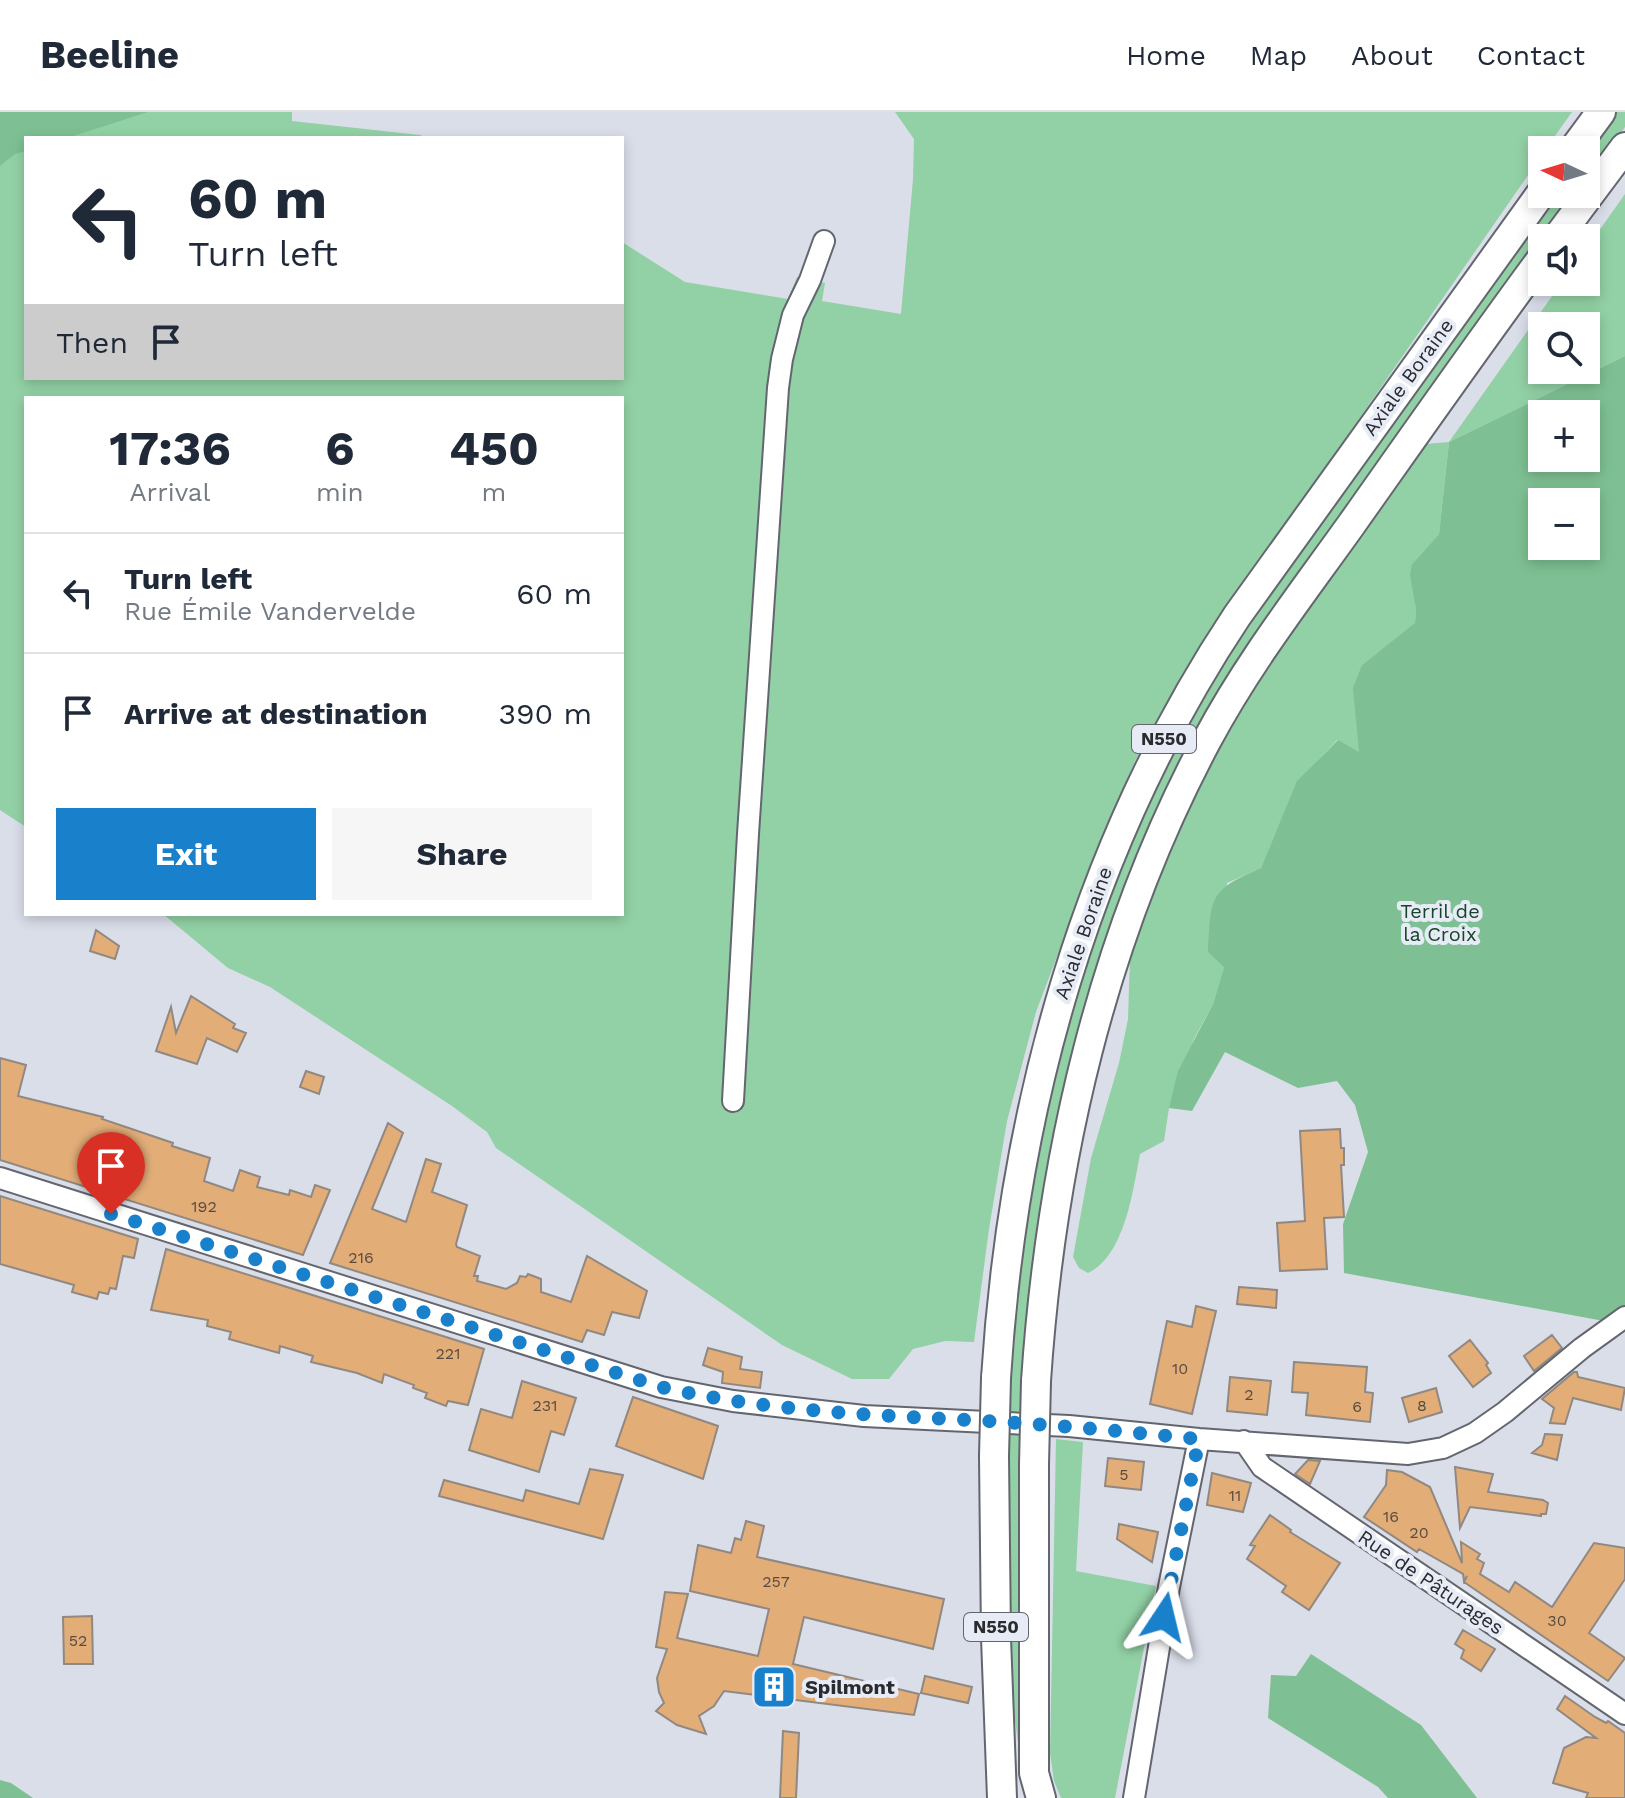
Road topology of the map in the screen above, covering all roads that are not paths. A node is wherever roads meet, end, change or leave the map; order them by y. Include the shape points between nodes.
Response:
1 (1601, 112) edge
2 (1583, 136) edge
3 (1625, 147) edge
4 (1530, 208) edge
5 (1567, 224) edge
6 (824, 241) dead end
7 (1528, 278) edge
8 (733, 1101) dead end
9 (0, 1178) edge
10 (1625, 1317) edge
11 (1199, 1439) junction
12 (1244, 1441) junction
13 (1625, 1714) edge
14 (1002, 1798) edge
15 (1041, 1798) edge
16 (1134, 1798) edge

1 - 2 highway
3 - 5 highway
4 - 14 highway, Axiale Boraine / N550, bridge via 1206,663 1135,796 1063,985 1021,1161 996,1378
6 - 8 street via 793,315 778,388
7 - 15 highway, Axiale Boraine / N550, bridge via 1263,647 1178,796 1120,943 1082,1070 1050,1233 1036,1381 1034,1773
9 - 11 street via 691,1394 837,1414 1069,1426
10 - 12 street via 1505,1412 1443,1448 1408,1454
11 - 12 street
11 - 16 street
12 - 13 street, Rue de Pâturages via 1262,1467

